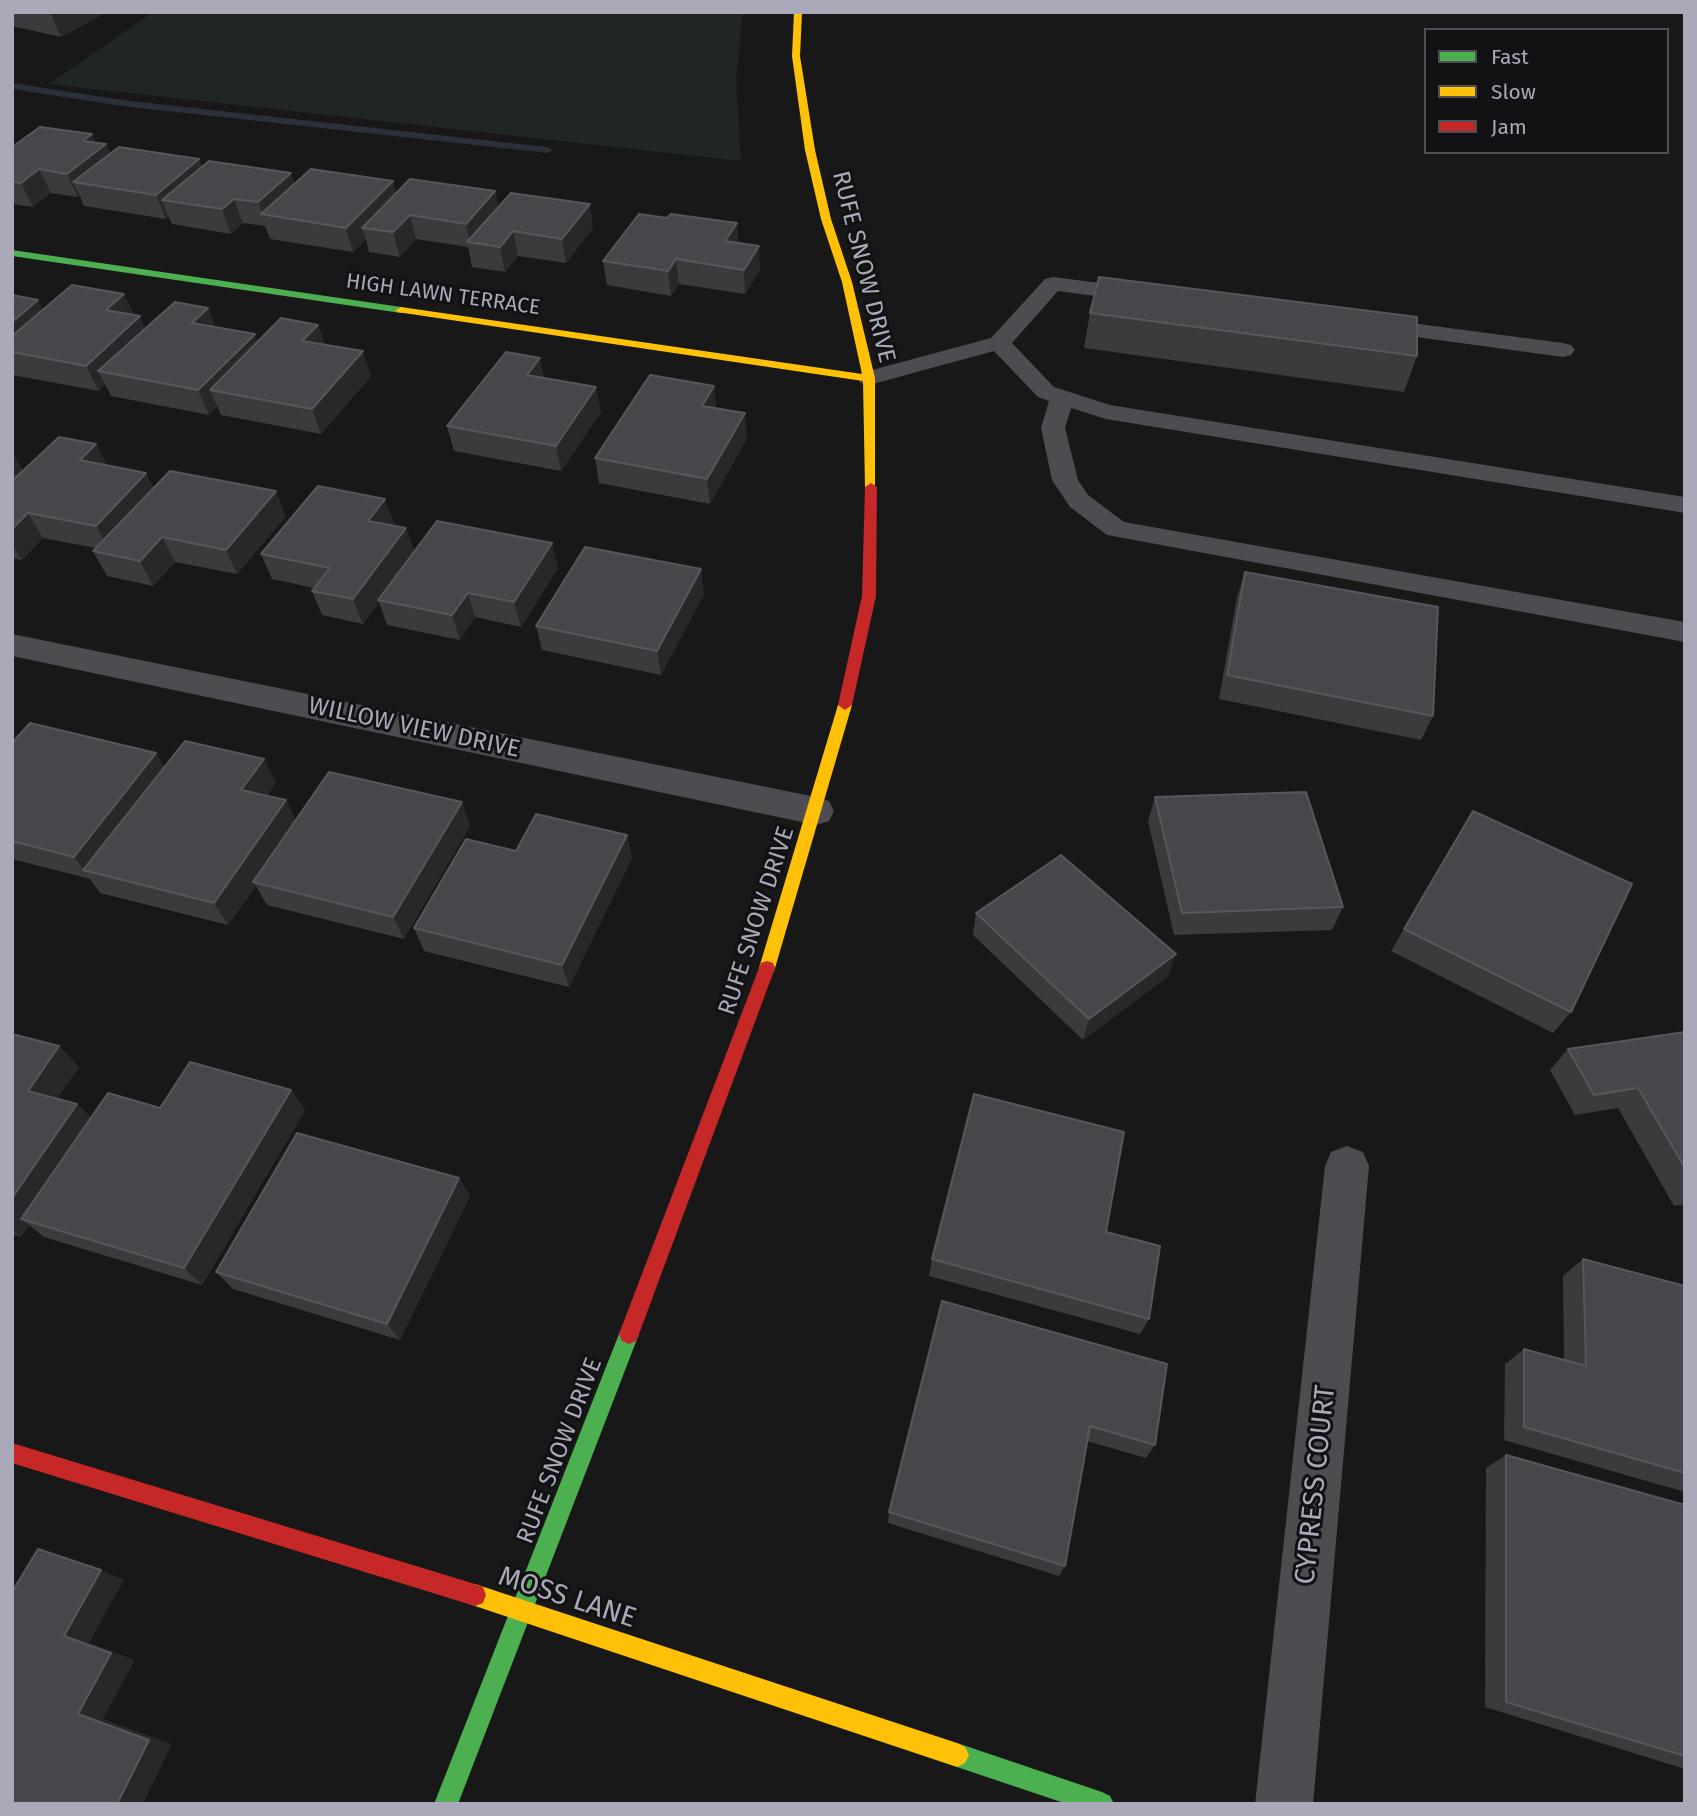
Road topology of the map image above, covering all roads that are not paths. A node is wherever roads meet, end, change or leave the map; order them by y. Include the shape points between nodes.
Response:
1 (798, 12) edge
2 (12, 253) edge
3 (1163, 298) edge
4 (1356, 323) edge
5 (999, 343) junction
6 (1563, 350) dead end
7 (869, 378) junction
8 (1062, 399) junction
9 (1685, 505) edge
10 (1685, 632) edge
11 (12, 645) edge
12 (816, 811) junction
13 (1347, 1166) dead end
14 (12, 1453) edge
15 (524, 1610) junction
16 (446, 1804) edge
17 (1102, 1804) edge
18 (1284, 1804) edge

1 - 7 main road, RUFE SNOW DRIVE via 796,56 810,150
2 - 7 main road, HIGH LAWN TERRACE
3 - 5 lane via 1053,284
4 - 6 lane
5 - 7 lane
5 - 8 lane via 1046,392
7 - 12 main road, RUFE SNOW DRIVE via 869,596
8 - 9 lane via 1106,412
8 - 10 lane via 1053,428 1065,480 1079,501 1116,529
11 - 12 street, WILLOW VIEW DRIVE
12 - 15 main road, RUFE SNOW DRIVE via 762,985
13 - 18 street, CYPRESS COURT
14 - 15 main road, MOSS LANE
15 - 16 main road, RUFE SNOW DRIVE
15 - 17 main road, MOSS LANE

